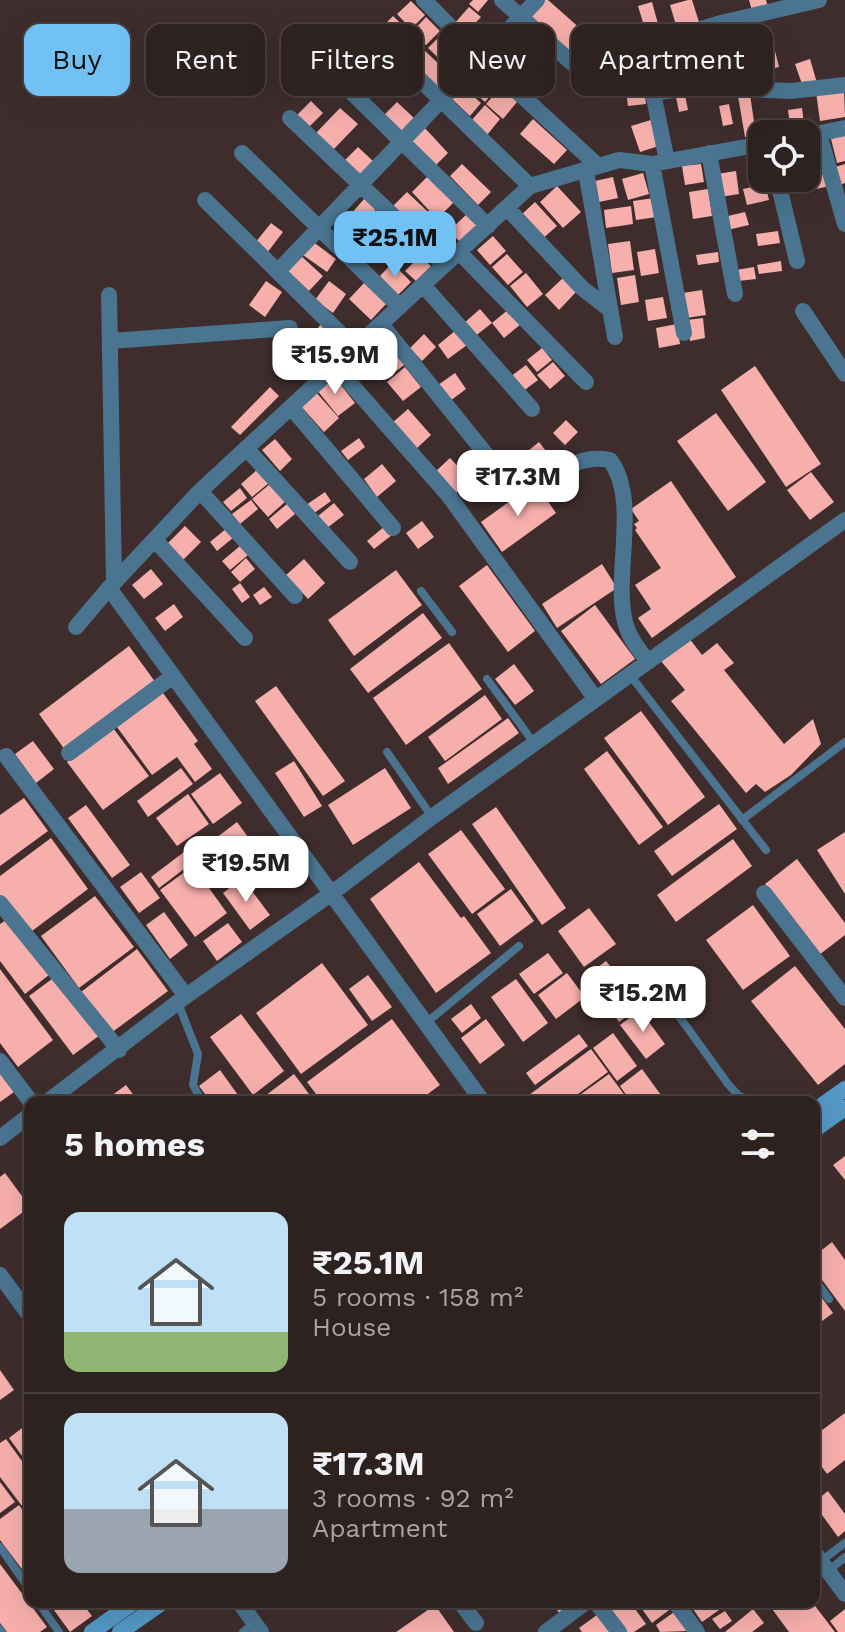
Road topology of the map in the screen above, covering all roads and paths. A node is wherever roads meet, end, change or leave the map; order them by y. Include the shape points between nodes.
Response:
1 (424, 0) edge
2 (502, 0) edge
3 (537, 0) edge
4 (819, 0) edge
5 (520, 18) junction
6 (448, 24) edge
7 (514, 24) edge
8 (423, 83) edge
9 (845, 85) edge
10 (356, 96) edge
11 (445, 96) edge
12 (519, 96) edge
13 (441, 100) junction
14 (290, 118) dead end
15 (845, 128) edge
16 (820, 133) edge
17 (402, 141) junction
18 (748, 146) edge
19 (242, 153) dead end
20 (709, 153) junction
21 (820, 154) edge
22 (659, 162) junction
23 (592, 169) junction
24 (361, 185) junction
25 (530, 186) junction
26 (780, 192) edge
27 (205, 200) dead end
28 (507, 208) junction
29 (845, 224) edge
30 (488, 226) junction
31 (319, 228) junction
32 (459, 252) junction
33 (797, 261) dead end
34 (445, 265) junction
35 (278, 271) junction
36 (423, 285) junction
37 (735, 294) dead end
38 (109, 295) dead end
39 (400, 307) junction
40 (609, 309) junction
41 (803, 311) dead end
42 (381, 324) junction
43 (290, 328) dead end
44 (684, 333) dead end
45 (615, 337) dead end
46 (110, 341) junction
47 (355, 348) junction
48 (335, 366) junction
49 (845, 374) edge
50 (586, 382) dead end
51 (291, 407) junction
52 (532, 409) dead end
53 (246, 448) junction
54 (493, 463) dead end
55 (552, 480) dead end
56 (200, 491) junction
57 (845, 520) edge
58 (393, 528) dead end
59 (155, 540) junction
60 (350, 562) dead end
61 (112, 585) junction
62 (421, 591) dead end
63 (295, 596) dead end
64 (76, 627) dead end
65 (452, 632) dead end
66 (245, 638) dead end
67 (648, 662) junction
68 (630, 675) junction
69 (173, 676) junction
70 (487, 679) dead end
71 (595, 698) junction
72 (845, 742) edge
73 (535, 743) junction
74 (387, 752) dead end
75 (69, 753) dead end
76 (6, 756) dead end
77 (432, 817) junction
78 (742, 820) junction
79 (766, 850) dead end
80 (332, 893) junction
81 (764, 893) dead end
82 (0, 903) edge
83 (519, 946) dead end
84 (655, 983) dead end
85 (845, 998) edge
86 (182, 999) junction
87 (426, 1023) junction
88 (119, 1050) junction
89 (0, 1061) edge
90 (845, 1089) edge
91 (26, 1096) edge
92 (55, 1096) edge
93 (199, 1096) edge
94 (479, 1096) edge
95 (740, 1096) edge
96 (820, 1107) edge
97 (845, 1108) edge
98 (24, 1120) edge
99 (820, 1126) edge
100 (0, 1138) edge
101 (0, 1275) edge
102 (820, 1287) edge
103 (829, 1299) dead end
104 (24, 1308) edge
105 (845, 1543) edge
106 (0, 1547) edge
107 (845, 1557) edge
108 (821, 1561) edge
109 (24, 1581) edge
110 (845, 1594) edge
111 (42, 1608) edge
112 (126, 1608) edge
113 (154, 1608) edge
114 (242, 1608) edge
115 (465, 1608) edge
116 (578, 1608) edge
117 (601, 1608) edge
118 (679, 1608) edge
119 (476, 1623) dead end
120 (253, 1629) edge
121 (59, 1632) edge
122 (92, 1632) edge
123 (120, 1632) edge
124 (546, 1632) edge
125 (619, 1632) edge
126 (697, 1632) edge

1 - 6 street
2 - 5 street
3 - 5 street
4 - 5 street via 582,66
5 - 7 street
8 - 13 street
9 - 22 street via 791,91 695,87 653,93
10 - 17 street
11 - 13 street
12 - 23 street
13 - 17 street
13 - 25 street
14 - 24 street
15 - 16 street
17 - 24 street
17 - 30 street
18 - 20 street
19 - 31 street
20 - 22 street
20 - 37 street
21 - 29 street
22 - 23 street via 619,160
22 - 44 street
23 - 25 street
23 - 40 street
24 - 31 street
24 - 34 street
25 - 28 street
26 - 33 street
27 - 35 street
28 - 30 street
28 - 40 street via 582,288
30 - 32 street
31 - 35 street
31 - 39 street
32 - 34 street
32 - 50 street
34 - 36 street
35 - 47 street
36 - 39 street
36 - 52 street
38 - 46 street
39 - 42 street
40 - 45 street
41 - 49 street
42 - 47 street
42 - 54 street
43 - 46 street
46 - 61 street
47 - 48 street
48 - 51 street
48 - 71 street via 449,496
51 - 53 street
51 - 58 street
53 - 56 street
53 - 60 street
55 - 67 street via 572,463 587,459 610,460 617,470 623,509 623,612 627,629
56 - 59 street
56 - 63 street
57 - 67 street
59 - 61 street
59 - 66 street
61 - 64 street
61 - 69 street
62 - 65 lane
67 - 68 street
68 - 71 street
68 - 78 lane
69 - 75 street
69 - 80 street
70 - 73 lane
71 - 73 street
72 - 78 lane
73 - 77 street
74 - 77 lane
76 - 86 street
77 - 80 street
78 - 79 lane
80 - 86 street
80 - 87 street
81 - 85 street
82 - 88 street
83 - 87 lane
84 - 95 lane
86 - 88 street
86 - 93 lane via 198,1054 193,1085
87 - 94 street
88 - 92 street
89 - 91 street
90 - 96 street
97 - 99 street
98 - 100 street
101 - 104 street
102 - 103 lane
105 - 108 lane
106 - 109 lane
107 - 108 lane
108 - 110 street
111 - 121 lane
112 - 122 street
113 - 123 street
114 - 120 street
115 - 119 street
116 - 124 street
117 - 125 street
118 - 126 street

